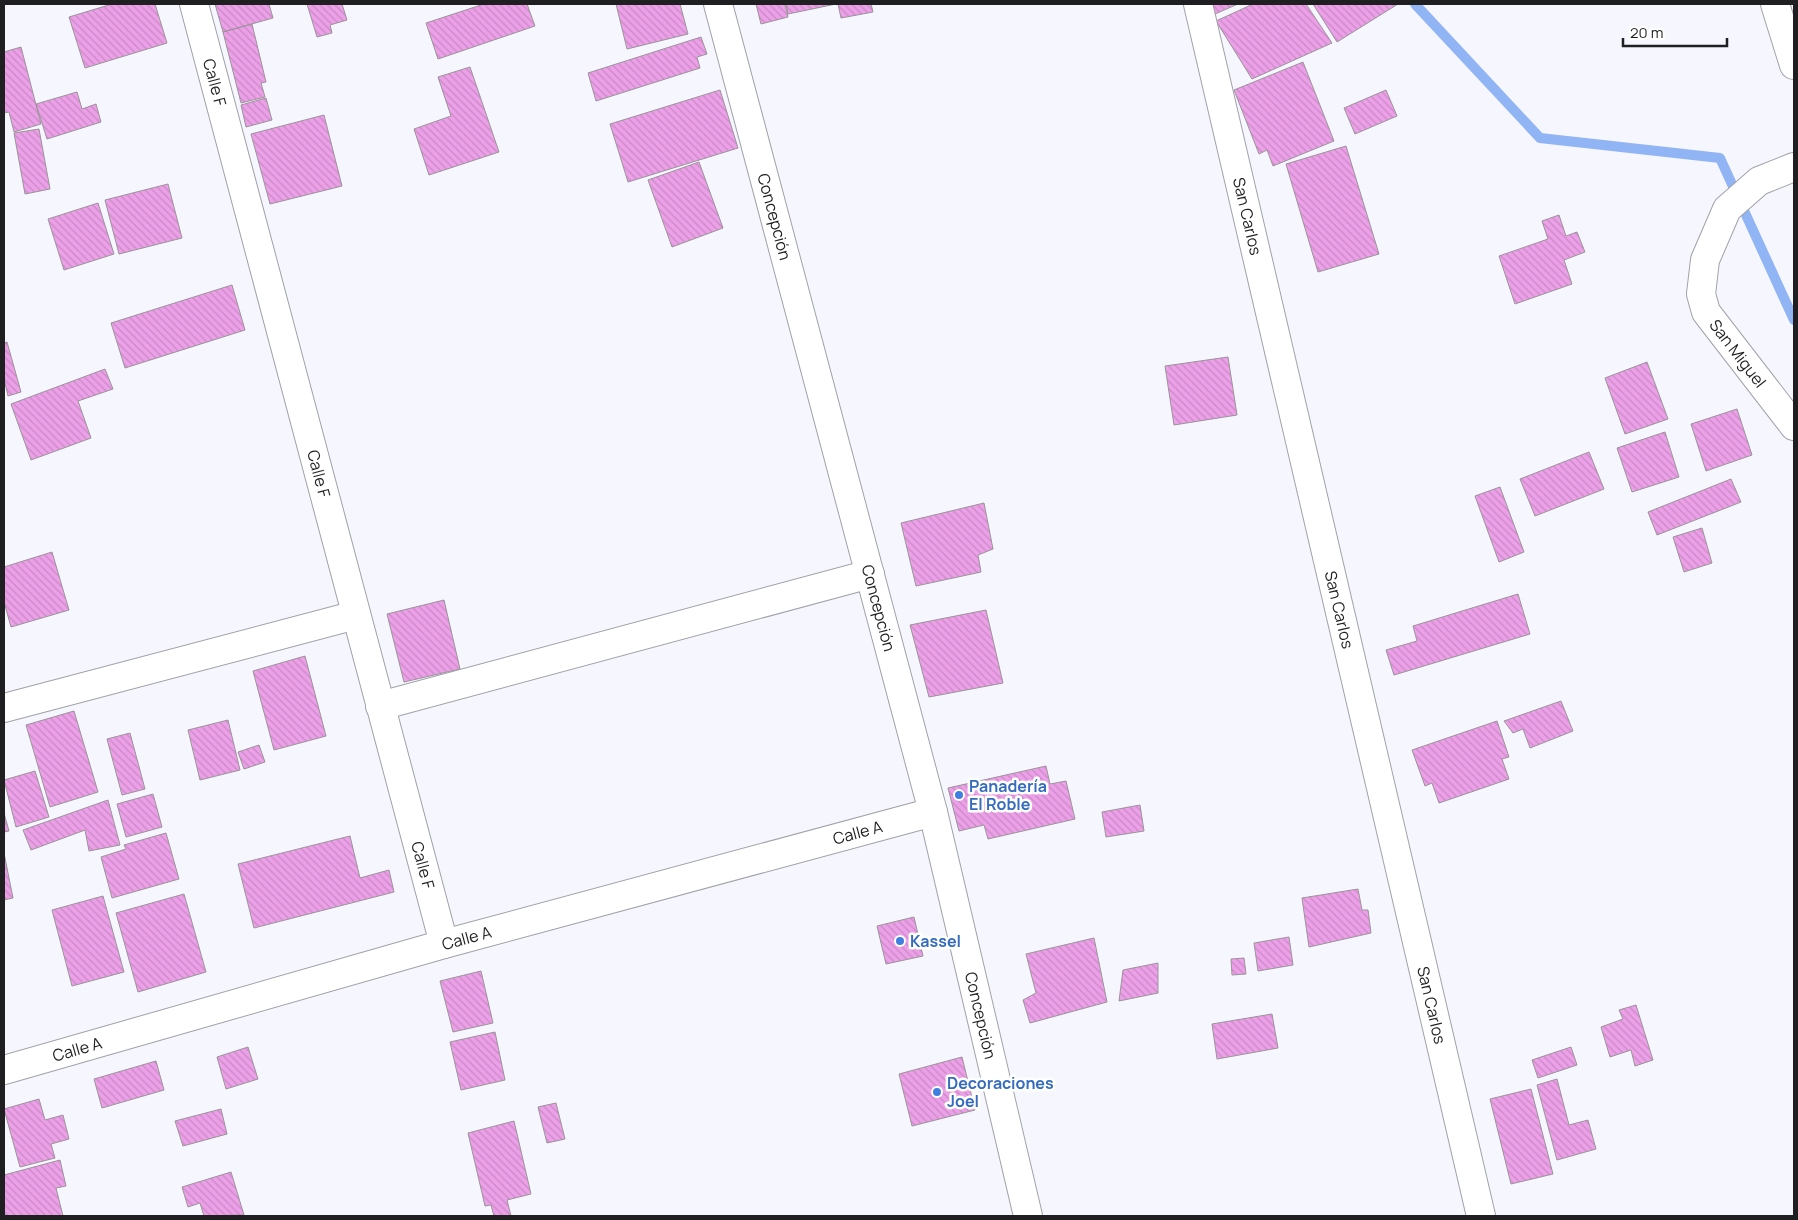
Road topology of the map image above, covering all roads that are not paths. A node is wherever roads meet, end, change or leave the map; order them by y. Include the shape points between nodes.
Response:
1 (194, 4) edge
2 (718, 4) edge
3 (1198, 4) edge
4 (1775, 4) edge
5 (1794, 65) edge
6 (1794, 167) edge
7 (1794, 426) edge
8 (870, 574) junction
9 (356, 615) junction
10 (380, 706) junction
11 (4, 708) edge
12 (933, 812) junction
13 (444, 944) junction
14 (4, 1070) edge
15 (1028, 1216) edge
16 (1481, 1216) edge

1 - 9 street, Calle F
2 - 8 street, Concepción
3 - 16 street, San Carlos
4 - 5 street
6 - 7 street, San Miguel via 1759,181 1727,209 1705,260 1702,294 1706,312
8 - 10 street
8 - 12 street, Concepción
9 - 10 street, Calle F
9 - 11 street
10 - 13 street, Calle F
12 - 13 street, Calle A
12 - 15 street, Concepción
13 - 14 street, Calle A

